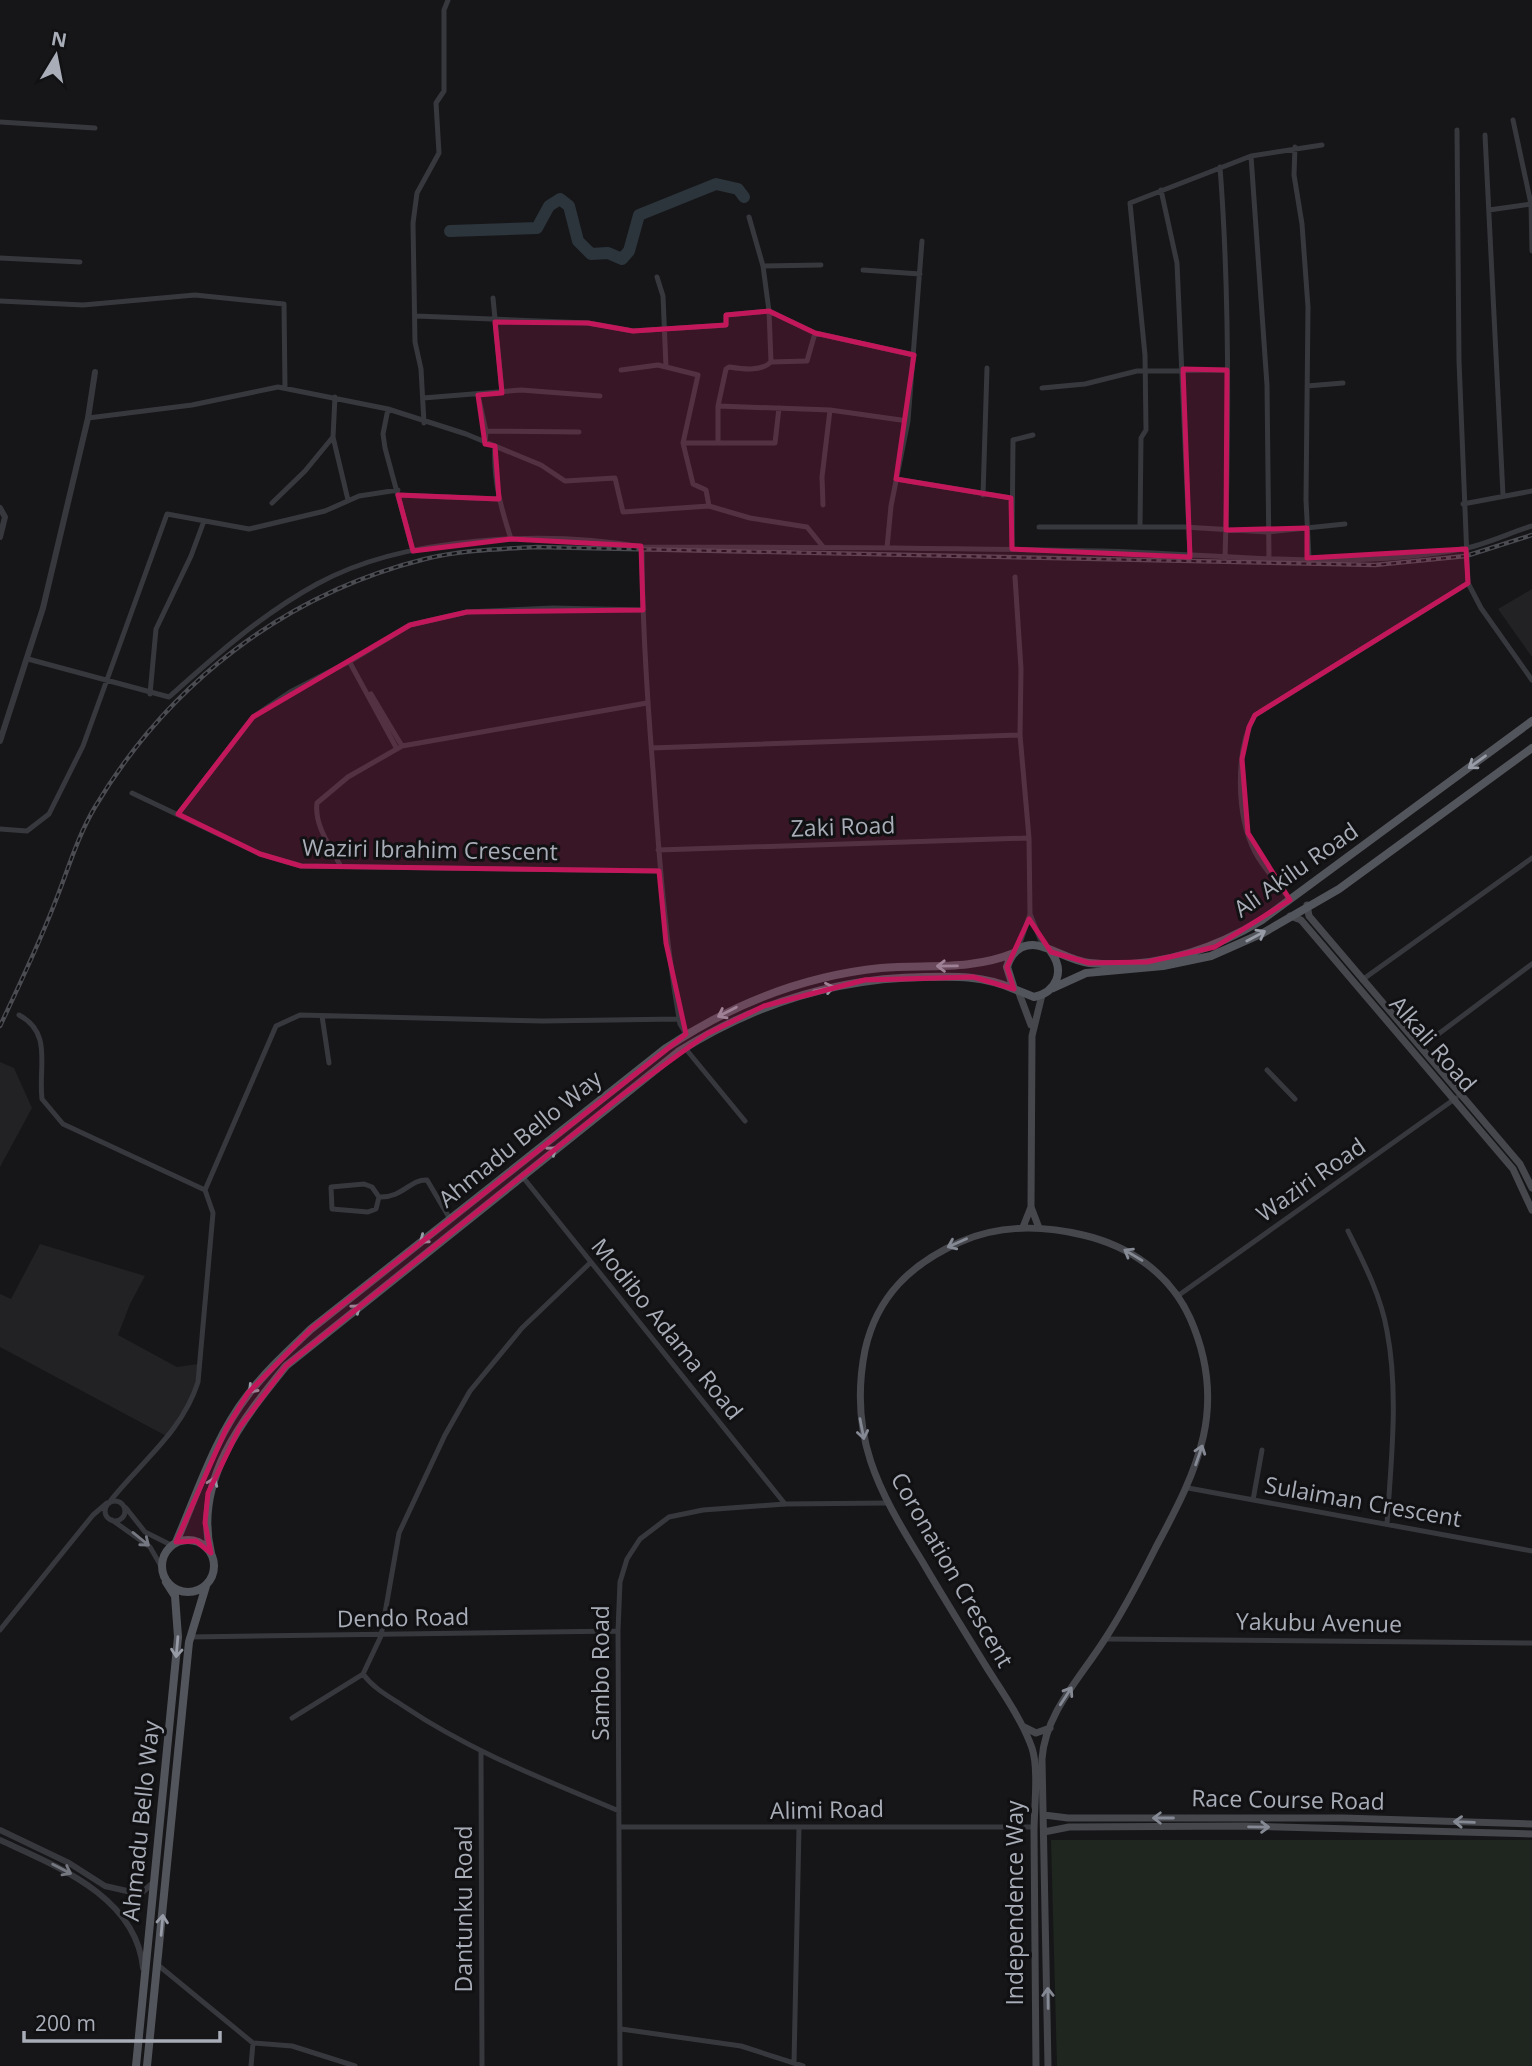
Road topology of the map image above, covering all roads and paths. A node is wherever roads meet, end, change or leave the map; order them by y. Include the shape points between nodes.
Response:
1 (448, 0) edge
2 (1513, 120) dead end
3 (0, 122) edge
4 (95, 128) dead end
5 (1457, 130) dead end
6 (1485, 135) dead end
7 (1322, 145) dead end
8 (1295, 147) junction
9 (1251, 156) junction
10 (1220, 167) junction
11 (1161, 190) junction
12 (1531, 204) edge
13 (1489, 211) junction
14 (749, 217) dead end
15 (922, 241) dead end
16 (1532, 251) edge
17 (0, 258) edge
18 (80, 262) dead end
19 (821, 265) dead end
20 (762, 266) junction
21 (863, 270) dead end
22 (920, 274) junction
23 (657, 277) dead end
24 (494, 298) dead end
25 (0, 301) edge
26 (769, 311) junction
27 (416, 316) junction
28 (495, 322) junction
29 (667, 329) junction
30 (815, 334) junction
31 (914, 355) junction
32 (771, 362) junction
33 (666, 367) junction
34 (987, 368) dead end
35 (1183, 369) junction
36 (621, 370) dead end
37 (1146, 370) junction
38 (1227, 370) junction
39 (95, 372) dead end
40 (1343, 383) dead end
41 (1307, 386) junction
42 (285, 388) junction
43 (1042, 388) dead end
44 (502, 392) junction
45 (478, 396) junction
46 (335, 397) junction
47 (600, 397) dead end
48 (423, 398) junction
49 (718, 406) junction
50 (779, 408) junction
51 (388, 409) junction
52 (831, 410) junction
53 (88, 418) junction
54 (908, 421) junction
55 (424, 423) junction
56 (486, 431) junction
57 (579, 432) dead end
58 (1032, 435) dead end
59 (333, 438) junction
60 (683, 443) junction
61 (718, 443) junction
62 (485, 444) junction
63 (495, 446) junction
64 (897, 479) junction
65 (1532, 491) edge
66 (398, 493) junction
67 (984, 495) junction
68 (1503, 495) junction
69 (1011, 498) junction
70 (499, 499) junction
71 (348, 500) junction
72 (272, 503) dead end
73 (1462, 504) junction
74 (823, 505) dead end
75 (709, 506) junction
76 (0, 508) edge
77 (204, 521) junction
78 (1345, 524) dead end
79 (1532, 526) edge
80 (1039, 527) dead end
81 (1140, 527) junction
82 (1190, 528) junction
83 (1307, 528) junction
84 (1226, 530) junction
85 (1266, 532) junction
86 (0, 537) edge
87 (512, 539) junction
88 (642, 547) junction
89 (824, 548) junction
90 (887, 548) junction
91 (1466, 549) junction
92 (1012, 550) junction
93 (413, 551) junction
94 (1190, 557) junction
95 (1225, 558) junction
96 (1269, 558) junction
97 (1309, 558) junction
98 (1015, 577) dead end
99 (1468, 583) junction
100 (643, 610) junction
101 (28, 659) junction
102 (351, 661) junction
103 (1532, 680) edge
104 (108, 681) junction
105 (150, 694) junction
106 (647, 703) junction
107 (1532, 721) edge
108 (1020, 735) junction
109 (0, 741) edge
110 (399, 747) junction
111 (651, 748) junction
112 (1532, 748) edge
113 (132, 793) dead end
114 (178, 814) junction
115 (0, 829) edge
116 (1029, 838) junction
117 (658, 850) junction
118 (1532, 858) edge
119 (341, 867) junction
120 (659, 871) junction
121 (1290, 900) junction
122 (1307, 905) junction
123 (1030, 914) junction
124 (1290, 916) junction
125 (1047, 949) junction
126 (1016, 951) junction
127 (1532, 964) edge
128 (1362, 980) junction
129 (1051, 990) junction
130 (1017, 991) junction
131 (1042, 995) junction
132 (19, 1015) dead end
133 (322, 1016) junction
134 (679, 1018) junction
135 (686, 1034) junction
136 (1032, 1036) junction
137 (1421, 1047) junction
138 (685, 1048) junction
139 (330, 1063) dead end
140 (1267, 1070) dead end
141 (1459, 1095) junction
142 (1295, 1099) dead end
143 (745, 1121) dead end
144 (1520, 1164) junction
145 (1532, 1168) edge
146 (522, 1176) junction
147 (1532, 1187) edge
148 (205, 1190) junction
149 (379, 1197) junction
150 (1031, 1207) junction
151 (1532, 1210) edge
152 (450, 1219) junction
153 (1023, 1227) junction
154 (1039, 1227) junction
155 (1348, 1231) dead end
156 (590, 1263) junction
157 (1179, 1294) junction
158 (1262, 1450) dead end
159 (127, 1484) junction
160 (1188, 1488) junction
161 (1253, 1500) junction
162 (109, 1502) junction
163 (886, 1503) junction
164 (785, 1504) junction
165 (124, 1505) junction
166 (110, 1519) junction
167 (87, 1522) junction
168 (1387, 1524) junction
169 (174, 1544) junction
170 (1532, 1551) edge
171 (211, 1553) junction
172 (161, 1566) junction
173 (166, 1582) junction
174 (206, 1586) junction
175 (0, 1630) edge
176 (618, 1631) junction
177 (381, 1636) junction
178 (190, 1637) junction
179 (1105, 1639) junction
180 (1532, 1643) edge
181 (363, 1674) junction
182 (292, 1718) dead end
183 (1019, 1722) junction
184 (1050, 1728) junction
185 (1028, 1741) joint
186 (481, 1752) junction
187 (1042, 1759) joint
188 (619, 1811) junction
189 (1044, 1815) junction
190 (1532, 1824) edge
191 (620, 1827) junction
192 (1034, 1827) junction
193 (799, 1828) junction
194 (0, 1830) edge
195 (1044, 1832) junction
196 (1532, 1834) edge
197 (0, 1840) edge
198 (155, 1874) junction
199 (158, 1965) junction
200 (145, 1979) junction
201 (621, 2029) junction
202 (253, 2043) junction
203 (794, 2063) junction
204 (136, 2066) edge
205 (147, 2066) edge
206 (251, 2066) edge
207 (355, 2066) edge
208 (482, 2066) edge
209 (620, 2066) edge
210 (803, 2066) edge
211 (1036, 2066) edge
212 (1048, 2066) edge

1 - 27 street via 444,10 444,91 436,103 439,153 417,193 413,223
2 - 12 street
3 - 4 street
5 - 73 street
6 - 13 street
7 - 8 street
8 - 9 street
8 - 41 street via 1308,307
9 - 10 street
9 - 85 street via 1267,385
10 - 11 street
10 - 38 street
11 - 35 street via 1177,263
11 - 37 street via 1130,203
12 - 13 street
12 - 16 street
13 - 68 street
14 - 20 street
15 - 22 street
17 - 18 street
19 - 20 street
20 - 26 street
21 - 22 street
22 - 31 street
23 - 29 street
24 - 28 street
25 - 42 street via 83,305 195,295 284,304
26 - 29 street via 726,315 726,326
26 - 30 street
26 - 32 street
27 - 28 street
27 - 48 street
28 - 29 street via 534,320 633,331
28 - 44 street
29 - 33 street
30 - 31 street
30 - 32 street via 807,361
31 - 54 street
32 - 49 street via 755,369 726,369
33 - 36 street
33 - 60 street via 698,375
34 - 67 street
35 - 37 street
35 - 38 street
35 - 82 street
37 - 43 street via 1086,384
37 - 81 street
38 - 84 street
39 - 53 street
40 - 41 street
41 - 83 street
42 - 46 street
42 - 53 street
44 - 45 street
44 - 47 street via 554,391
45 - 48 street
45 - 56 street
46 - 51 street
46 - 59 street
48 - 55 street
49 - 50 street
49 - 61 street
50 - 52 street
50 - 61 street via 775,443
51 - 55 street
51 - 66 street via 383,434
52 - 54 street
52 - 74 street
53 - 101 street
54 - 64 street
55 - 62 street
56 - 57 street
56 - 62 street
58 - 69 street via 1013,440
59 - 71 street
59 - 72 street
60 - 61 street
60 - 75 street via 691,480 706,490
62 - 63 street
63 - 70 street
63 - 75 street via 541,465 565,481 615,478 623,512
64 - 67 street
64 - 90 street
65 - 68 street
66 - 70 street
66 - 71 street
66 - 93 street
67 - 69 street
68 - 73 street
69 - 92 street
70 - 87 street
71 - 77 street via 325,511 249,529
73 - 91 street
75 - 89 street via 807,527
76 - 86 street via 5,517
77 - 104 street via 167,514
77 - 105 street via 156,629
78 - 83 street
79 - 91 street
80 - 81 street
81 - 82 street
82 - 84 street
82 - 94 street
83 - 85 street
83 - 97 street
84 - 85 street
84 - 95 street
85 - 96 street
87 - 88 street
87 - 93 street
88 - 89 street
88 - 100 street
89 - 90 street
90 - 92 street
91 - 97 street via 1424,555
91 - 99 street
92 - 94 street
93 - 105 street via 317,584 230,643 169,697
94 - 95 street
95 - 96 street
96 - 97 street
98 - 108 street
99 - 103 street
99 - 121 street via 1255,715 1242,759 1246,822 1255,852
100 - 102 street via 467,612 410,625
100 - 106 street
101 - 104 street
101 - 109 street
102 - 110 street
102 - 114 street via 290,692 254,717
104 - 105 street
104 - 115 street via 83,746 49,814 27,831
106 - 110 street
106 - 111 street
107 -> 121 main road, Ali Akilu Road
108 - 111 street
108 - 116 street
110 - 119 street via 348,777 317,803 321,828
111 - 117 street
112 - 122 main road, Ali Akilu Road via 1339,889
113 - 114 street, Waziri Ibrahim Crescent
114 - 119 street, Waziri Ibrahim Crescent via 282,862
116 - 117 street, Zaki Road
116 - 123 street
117 - 120 street
118 - 128 street
119 - 120 street, Waziri Ibrahim Crescent
120 - 134 street
121 - 125 main road, Ali Akilu Road via 1215,947 1181,957 1089,963
122 - 124 main road, Ali Akilu Road
122 - 128 main road, Alkali Road via 1309,916
123 - 125 street
123 - 126 street
129 -> 124 main road, Ali Akilu Road via 1086,973 1212,956
124 - 141 main road, Alkali Road via 1301,920
125 - 126 main road via 1031,945
125 - 129 main road via 1059,967
126 - 130 main road via 1007,975
126 -> 135 main road, Ahmadu Bello Way via 976,965 884,968 820,978 755,998
127 - 137 street
128 - 137 main road, Alkali Road
129 - 131 main road
130 - 131 main road
130 - 136 main road
138 -> 130 main road, Ahmadu Bello Way via 764,1006 865,980 973,976
131 - 136 main road
132 - 148 street via 32,1022 41,1036 42,1099 64,1124
133 - 134 street via 543,1021
133 - 139 street
133 - 148 street via 300,1015 276,1026
134 - 135 street
135 - 152 main road, Ahmadu Bello Way
136 - 150 main road
137 - 141 main road, Alkali Road
138 - 143 street
146 -> 138 main road, Ahmadu Bello Way
140 - 142 street
141 - 144 main road, Alkali Road
141 - 151 main road, Alkali Road via 1513,1168
141 - 157 street, Waziri Road
144 - 145 main road
144 - 147 main road, Alkali Road
146 - 156 street, Modibo Adama Road
171 -> 146 main road, Ahmadu Bello Way via 205,1524 208,1493 240,1427 286,1366
148 - 159 street via 213,1213 198,1382 166,1441
149 - 149 street via 372,1186 364,1184 335,1185 329,1191 335,1211 372,1211
149 - 152 street via 397,1196 424,1179
150 - 153 main road
150 - 154 main road
152 -> 169 main road, Ahmadu Bello Way via 311,1329 248,1393 226,1429
153 - 154 main road, Coronation Crescent
153 -> 163 main road, Coronation Crescent via 976,1235 930,1255 899,1282 872,1322 859,1394 860,1422 870,1465
157 -> 154 main road, Coronation Crescent via 1139,1256 1108,1241
155 - 168 street via 1365,1264 1387,1331 1392,1393
156 - 164 street, Modibo Adama Road
156 - 177 street via 522,1328 470,1391 444,1435 399,1534
160 -> 157 main road, Coronation Crescent via 1204,1441 1208,1371
158 - 161 street
159 - 162 street
159 - 165 street via 121,1497
160 - 161 street, Sulaiman Crescent
160 - 179 main road, Coronation Crescent
161 - 168 street, Sulaiman Crescent
162 - 165 street
162 - 166 street
162 - 167 street
163 - 164 street, Sambo Road
163 - 183 main road, Coronation Crescent
164 - 176 street, Sambo Road via 703,1510 669,1517 652,1527 627,1559 620,1582
165 - 166 street via 122,1519
165 - 169 street via 145,1532
166 - 167 street via 100,1516
166 -> 172 street via 150,1547
167 - 175 street
168 - 170 street, Sulaiman Crescent
169 - 171 main road via 196,1541
169 - 172 main road via 164,1552
171 - 174 main road via 214,1568
172 - 173 main road
173 - 174 main road via 185,1592
173 -> 198 main road, Ahmadu Bello Way via 175,1596 178,1637
174 - 178 main road, Ahmadu Bello Way
176 - 177 street, Dendo Road
176 - 188 street, Sambo Road
177 - 178 street, Dendo Road
177 - 181 street
199 -> 178 main road, Ahmadu Bello Way
179 - 180 street, Yakubu Avenue
184 -> 179 main road, Coronation Crescent via 1061,1703
181 - 182 street
181 - 186 street via 371,1685 426,1722
183 - 184 main road via 1032,1733
183 - 185 main road, Coronation Crescent
184 - 187 main road, Coronation Crescent
185 - 192 main road, Independence Way via 1034,1756
186 - 188 street
186 - 208 street, Dantunku Road
187 - 189 main road, Independence Way
188 - 191 street, Sambo Road
190 -> 189 main road, Race Course Road
189 - 195 main road, Independence Way
191 - 193 street, Alimi Road
191 - 201 street, Sambo Road
192 - 193 street, Alimi Road
192 - 211 main road, Independence Way
193 - 203 street
194 - 198 street via 113,1889 140,1894 149,1889
195 -> 196 main road, Race Course Road via 1069,1827 1245,1826
212 -> 195 main road, Independence Way
197 -> 200 street via 62,1869 107,1901 131,1933 143,1960
198 - 200 main road, Ahmadu Bello Way
199 - 202 street
199 - 205 main road, Ahmadu Bello Way
200 - 204 main road, Ahmadu Bello Way
201 - 203 street via 741,2046
201 - 209 street, Sambo Road
202 - 206 street
202 - 207 street via 292,2046
203 - 210 street

